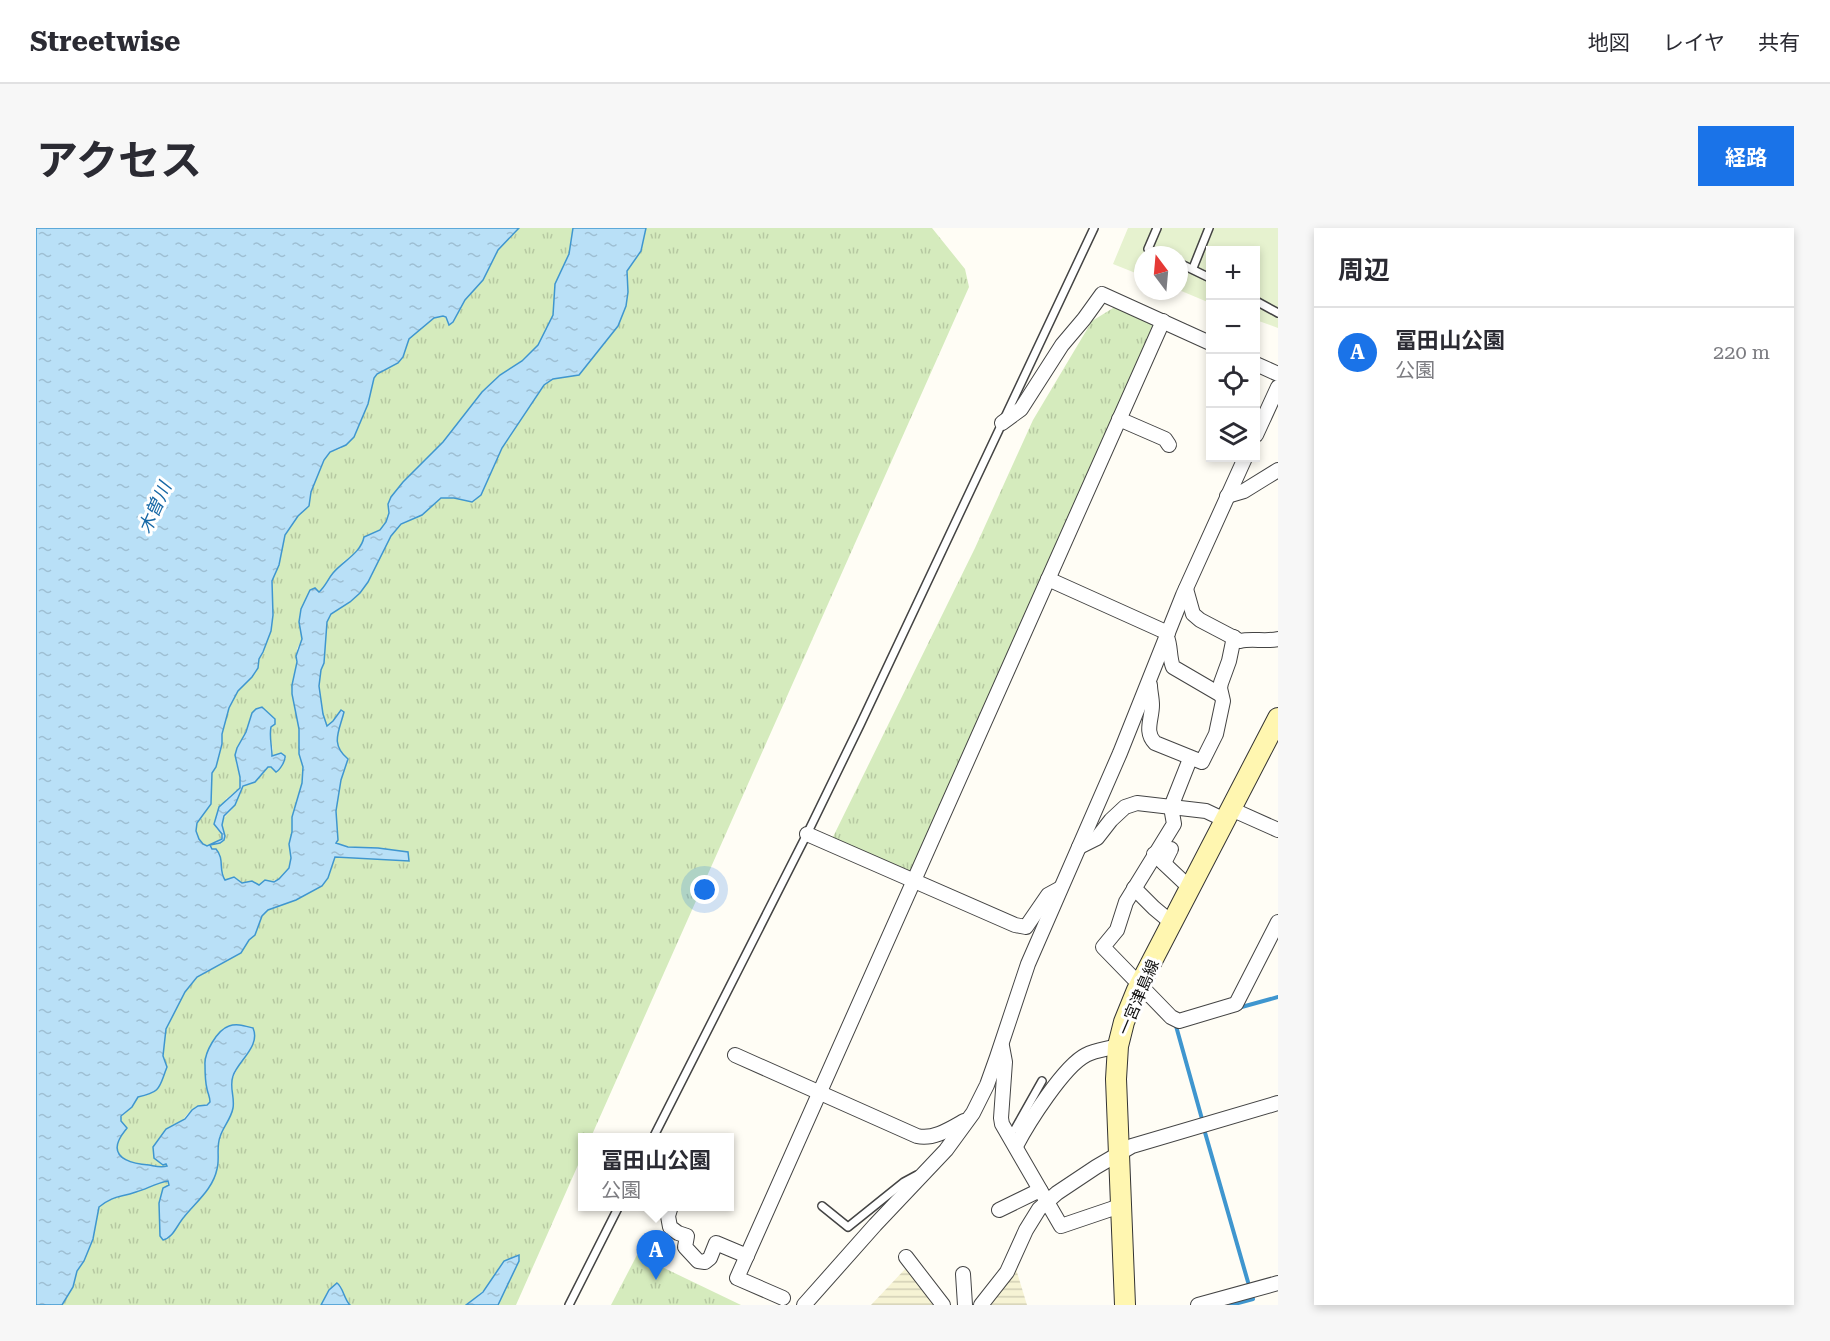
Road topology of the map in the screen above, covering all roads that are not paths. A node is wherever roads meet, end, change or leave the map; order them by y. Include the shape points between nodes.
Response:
1 (1094, 228) edge
2 (1156, 228) edge
3 (1209, 228) edge
4 (1149, 246) edge
5 (1188, 266) edge
6 (1193, 268) junction
7 (1206, 276) edge
8 (1260, 303) edge
9 (1278, 313) edge
10 (1163, 321) junction
11 (1206, 341) edge
12 (1260, 366) edge
13 (1278, 374) edge
14 (1278, 387) edge
15 (1119, 419) junction
16 (1002, 423) junction
17 (1260, 426) edge
18 (1169, 445) dead end
19 (1243, 462) edge
20 (1278, 470) edge
21 (1227, 496) junction
22 (1048, 579) junction
23 (1186, 589) junction
24 (1167, 635) junction
25 (1234, 638) junction
26 (1278, 639) edge
27 (1149, 680) junction
28 (1221, 695) junction
29 (1278, 718) edge
30 (1190, 759) junction
31 (1171, 807) junction
32 (1228, 814) junction
33 (1278, 831) edge
34 (807, 834) junction
35 (1078, 847) junction
36 (1171, 849) dead end
37 (1159, 859) junction
38 (914, 881) junction
39 (1060, 888) junction
40 (1134, 888) junction
41 (1190, 888) junction
42 (1278, 922) edge
43 (1172, 923) junction
44 (1140, 985) junction
45 (1002, 1044) junction
46 (1118, 1047) junction
47 (735, 1055) dead end
48 (1042, 1081) dead end
49 (820, 1093) junction
50 (1278, 1104) edge
51 (970, 1118) junction
52 (655, 1133) edge
53 (1012, 1140) junction
54 (1118, 1153) junction
55 (927, 1170) junction
56 (1044, 1196) junction
57 (1001, 1205) dead end
58 (822, 1206) dead end
59 (1120, 1206) junction
60 (616, 1211) edge
61 (669, 1211) edge
62 (747, 1256) junction
63 (906, 1257) dead end
64 (963, 1274) dead end
65 (1278, 1283) edge
66 (783, 1298) dead end
67 (569, 1305) edge
68 (804, 1305) edge
69 (943, 1305) edge
70 (965, 1305) edge
71 (981, 1305) edge
72 (1125, 1305) edge
73 (1198, 1305) edge

1 - 16 lane
2 - 4 lane
3 - 6 lane
5 - 6 lane
6 - 7 lane
8 - 9 lane
10 - 11 street
10 - 15 street
10 - 16 street via 1102,294 1062,345 1021,409
12 - 13 street
14 - 17 street
15 - 18 street
15 - 22 street
16 - 34 lane
19 - 21 street
20 - 21 street via 1244,491
21 - 23 street
22 - 24 street
22 - 38 street
23 - 24 street
23 - 25 street via 1193,614
24 - 27 street
24 - 28 street via 1173,667
25 - 26 street
25 - 28 street
27 - 30 street via 1149,738
27 - 35 street
28 - 30 street via 1216,734 1207,753 1202,762
29 - 32 main road, 一宮津島線
30 - 31 street
31 - 32 street
31 - 35 street via 1137,803 1125,807 1097,838
31 - 37 street via 1174,824
32 - 33 street
32 - 41 main road, 一宮津島線
34 - 38 street
34 - 52 lane
35 - 39 street
36 - 37 street
37 - 40 street
37 - 41 street
38 - 39 street via 1015,926 1026,927 1048,896
38 - 49 street
39 - 45 street via 1028,964
40 - 43 street
40 - 44 street via 1117,930 1103,947
41 - 43 main road, 一宮津島線
42 - 44 street via 1236,1004 1179,1021
43 - 44 main road, 一宮津島線
44 - 46 main road, 一宮津島線
45 - 51 street
45 - 53 street via 1005,1062 1001,1118
46 - 53 street via 1086,1055 1066,1073
46 - 54 main road, 一宮津島線
47 - 49 street
48 - 53 lane
49 - 51 street via 925,1138
49 - 62 street
50 - 54 street
51 - 55 street
53 - 56 street
54 - 56 street via 1057,1193
54 - 59 main road, 一宮津島線
55 - 58 lane via 904,1182 848,1227
55 - 68 street
56 - 57 street
56 - 59 street via 1060,1226
56 - 71 street via 1007,1272
59 - 72 main road, 一宮津島線
60 - 67 lane
61 - 62 street via 670,1227 687,1236 685,1247 698,1261 710,1258 716,1243
62 - 66 street via 737,1278
63 - 69 street
64 - 70 street
65 - 73 street

